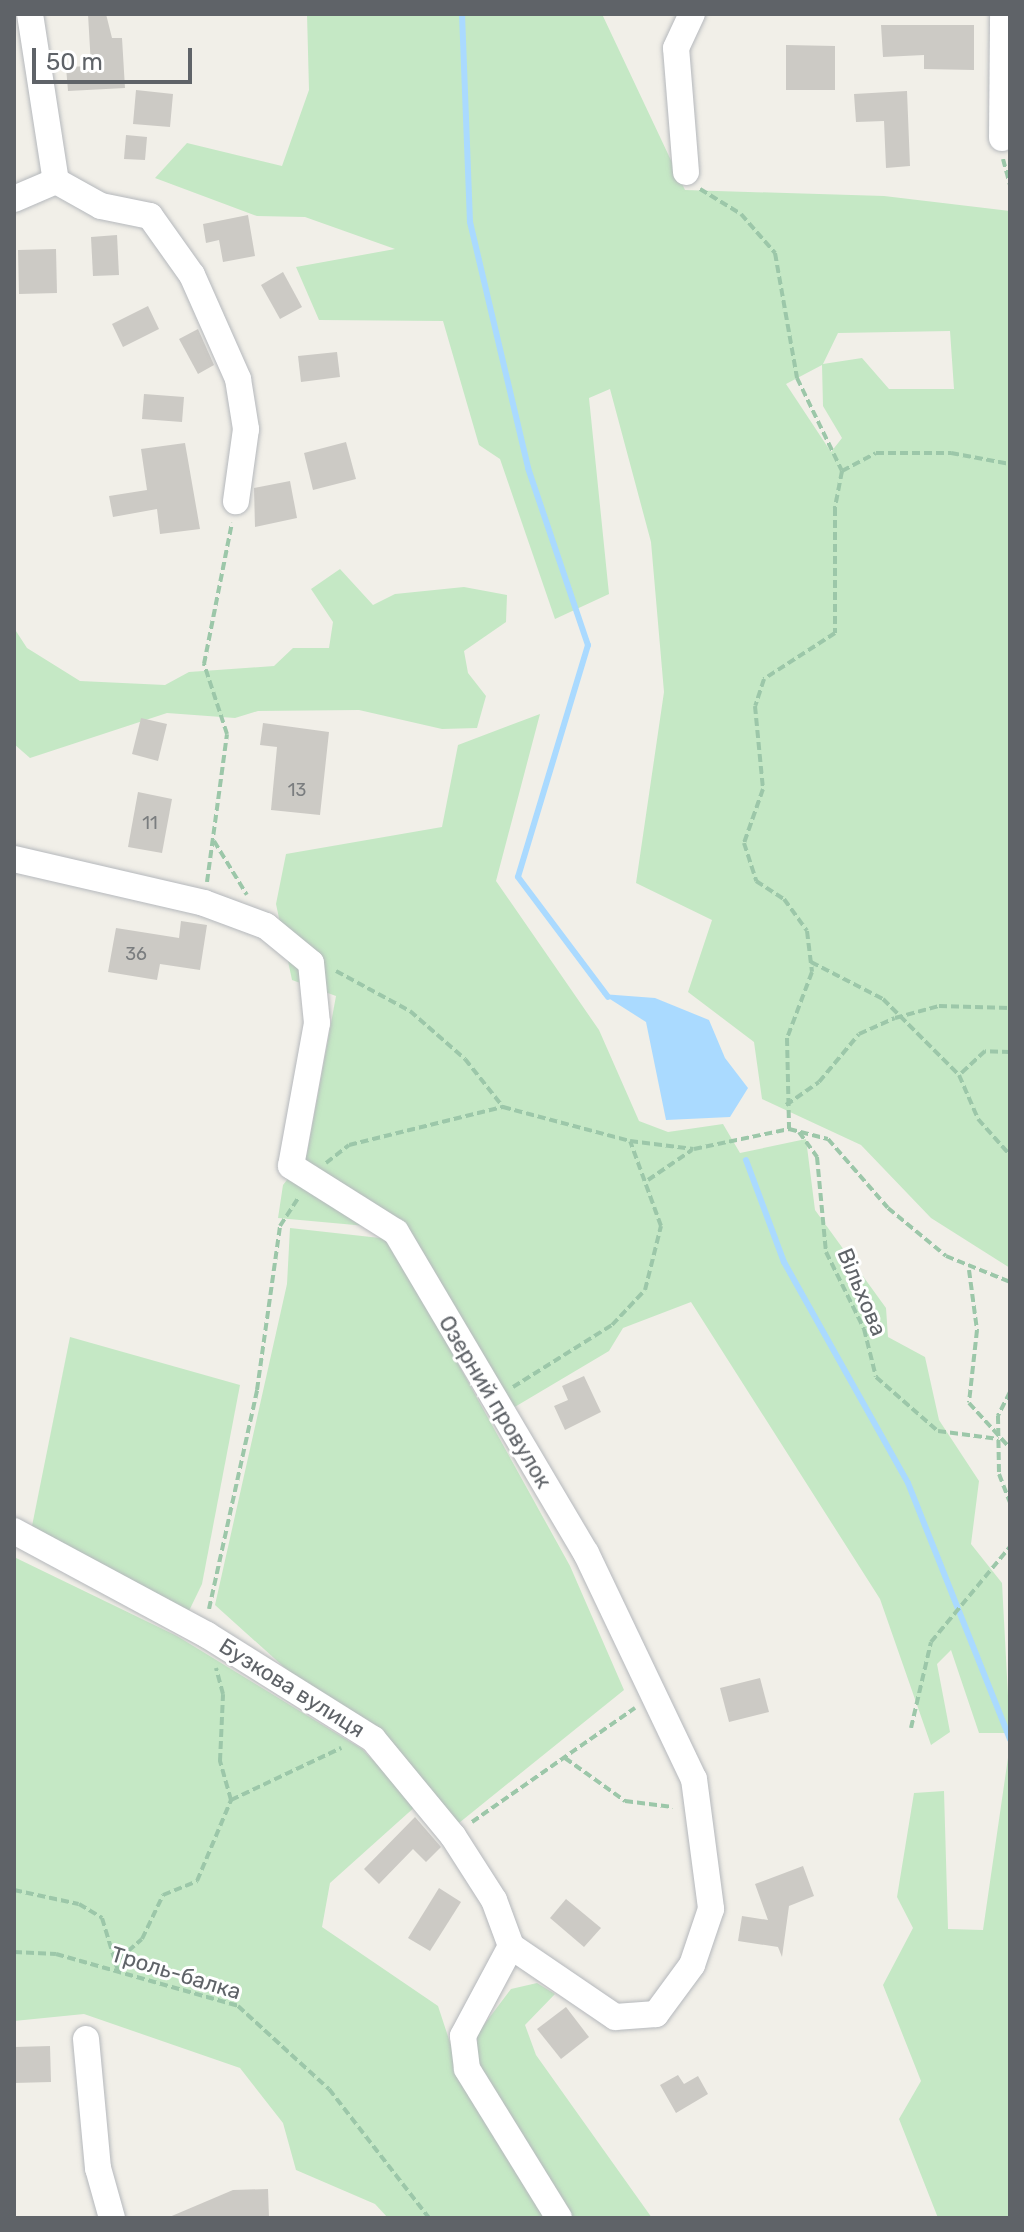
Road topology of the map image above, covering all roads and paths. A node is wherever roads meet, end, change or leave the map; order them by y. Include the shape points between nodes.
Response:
1 (30, 14) edge
2 (692, 14) edge
3 (1003, 14) edge
4 (1002, 138) dead end
5 (686, 172) joint
6 (56, 181) junction
7 (14, 199) edge
8 (1010, 464) edge
9 (842, 471) junction
10 (236, 501) joint
11 (213, 839) junction
12 (14, 859) edge
13 (204, 903) junction
14 (266, 926) junction
15 (811, 962) junction
16 (311, 963) junction
17 (1010, 1008) edge
18 (903, 1015) junction
19 (1010, 1052) edge
20 (959, 1075) junction
21 (786, 1105) junction
22 (503, 1107) junction
23 (789, 1129) junction
24 (799, 1132) junction
25 (630, 1141) junction
26 (694, 1149) junction
27 (1010, 1155) edge
28 (648, 1180) junction
29 (308, 1182) junction
30 (969, 1270) junction
31 (1010, 1282) edge
32 (1010, 1392) edge
33 (491, 1400) junction
34 (998, 1439) junction
35 (1010, 1448) edge
36 (1010, 1502) edge
37 (14, 1531) edge
38 (1010, 1547) edge
39 (207, 1635) junction
40 (649, 1696) junction
41 (911, 1728) dead end
42 (373, 1739) junction
43 (565, 1758) junction
44 (231, 1800) junction
45 (703, 1811) junction
46 (453, 1836) junction
47 (14, 1890) edge
48 (511, 1946) junction
49 (14, 1952) edge
50 (119, 1959) junction
51 (118, 1971) junction
52 (86, 2039) dead end
53 (112, 2218) edge
54 (429, 2218) edge
55 (559, 2218) edge

1 - 6 street
2 - 5 street via 676,48
3 - 4 street
5 - 9 path via 709,201 741,214 775,253 797,378
6 - 7 street
6 - 10 street via 101,206 150,216 192,275 238,379 246,429
8 - 9 path via 951,453 876,453
9 - 15 path via 835,508 835,633 764,679 754,731 763,789 744,843 756,881 784,899 807,931
10 - 11 path via 204,664 227,734
11 - 13 path
11 - 14 path
12 - 13 street
13 - 14 street
14 - 16 street
15 - 18 path
15 - 21 path via 787,1038
16 - 22 path via 364,981 410,1011 465,1059
16 - 29 street via 317,1023 291,1166
17 - 18 path via 939,1006
18 - 20 path
18 - 21 path via 859,1034 819,1082
19 - 20 path via 985,1051
20 - 27 path via 978,1119
21 - 23 path
22 - 25 path
22 - 29 path via 349,1145
23 - 24 path
23 - 26 path
24 - 30 path via 828,1139 888,1208
24 - 34 path, Вільхова via 817,1157 826,1252 864,1329 876,1377 938,1431
25 - 26 path
25 - 28 path
26 - 28 path
28 - 33 path via 661,1226 645,1290 612,1325
29 - 33 street, Озерний провулок via 396,1232
29 - 39 path via 280,1226 257,1390
30 - 31 path
30 - 34 path via 977,1330 969,1403
32 - 34 path
33 - 40 street, Озерний провулок via 586,1553
34 - 35 path
34 - 36 path via 999,1474
37 - 39 street, Бузкова вулиця
38 - 41 path via 963,1603 949,1612 931,1642
39 - 42 street, Бузкова вулиця
39 - 44 path via 223,1694 219,1751
40 - 43 path
40 - 45 street, Озерний провулок
42 - 44 path via 293,1764
42 - 46 street, Бузкова вулиця
43 - 45 path via 625,1801
43 - 46 path
44 - 50 path via 197,1881 163,1895 142,1939
45 - 48 street, Озерний провулок via 711,1909 692,1965 656,2014 615,2017
46 - 48 street, Бузкова вулиця via 494,1900
47 - 50 path via 79,1904 102,1918
48 - 55 street via 463,2036 467,2069
49 - 51 path, Троль-балка via 56,1954
50 - 51 path
51 - 54 path, Троль-балка via 238,2006 269,2030 329,2089
52 - 53 street via 98,2168

